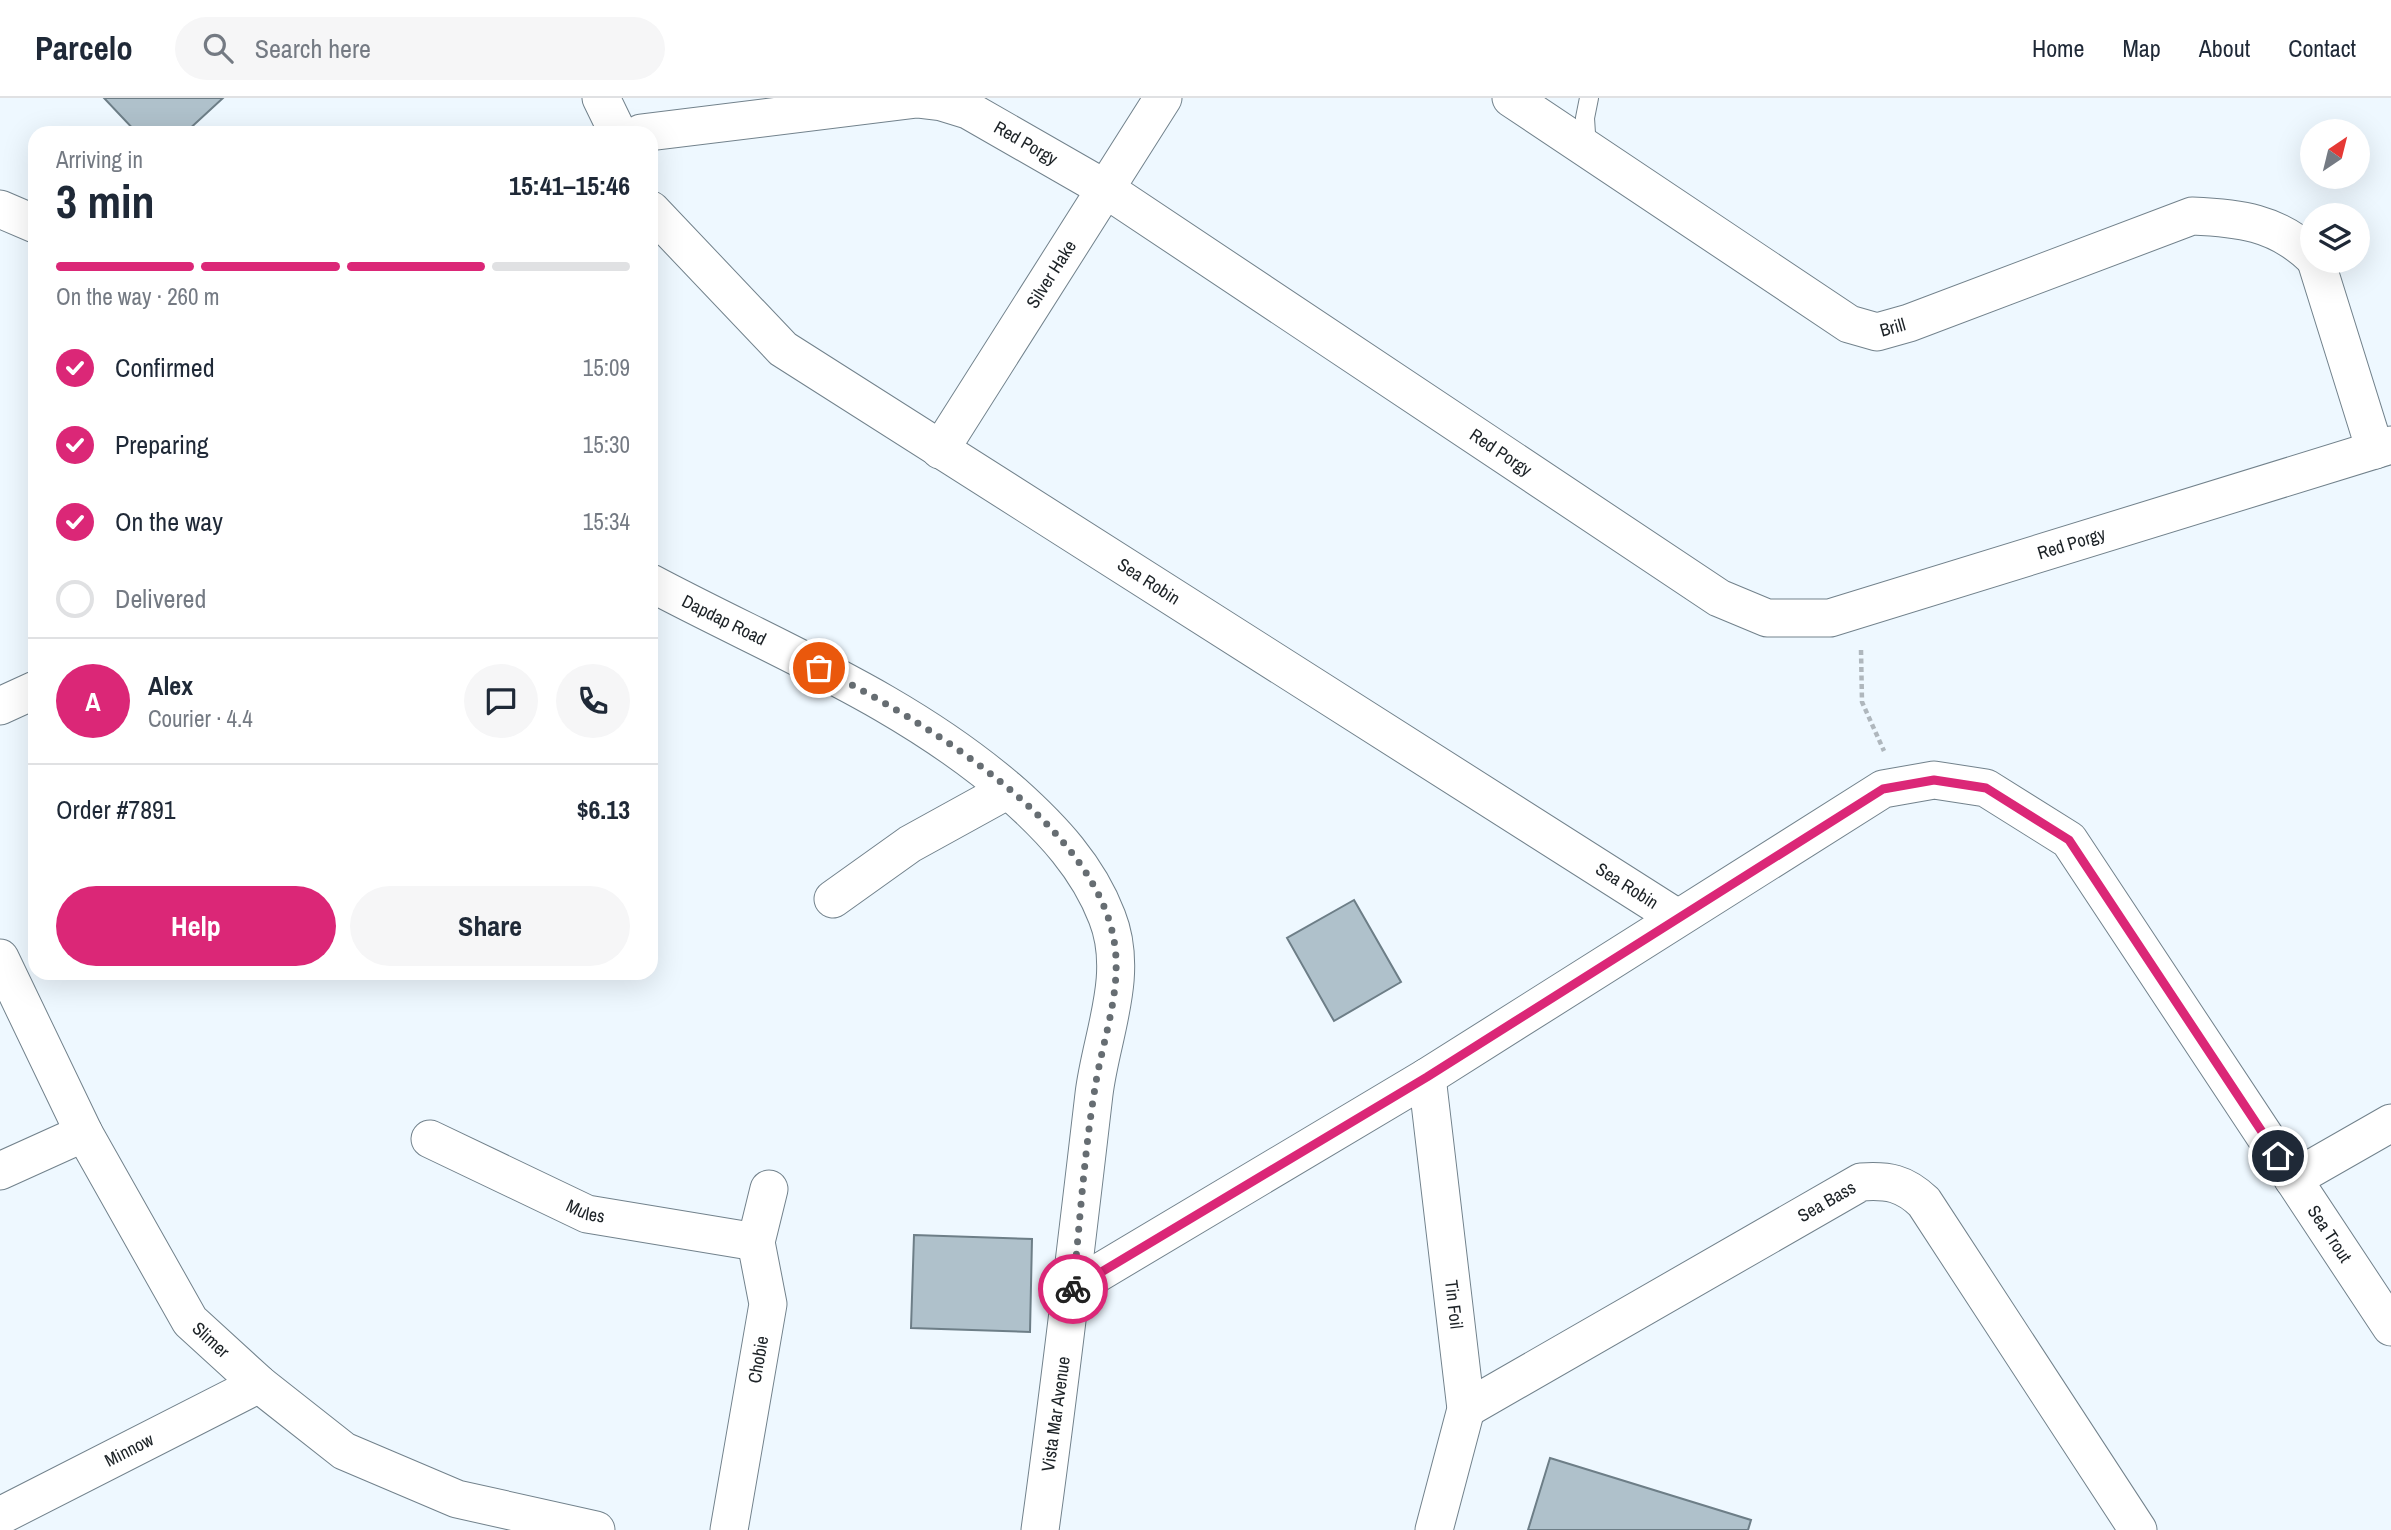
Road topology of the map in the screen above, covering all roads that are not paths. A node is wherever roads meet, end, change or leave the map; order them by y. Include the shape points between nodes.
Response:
1 (601, 98) edge
2 (1163, 98) edge
3 (1511, 98) edge
4 (1589, 98) edge
5 (615, 126) edge
6 (658, 131) edge
7 (1587, 149) junction
8 (1104, 188) junction
9 (0, 209) edge
10 (658, 217) edge
11 (28, 221) edge
12 (2300, 245) edge
13 (2323, 273) edge
14 (2383, 447) edge
15 (940, 450) junction
16 (658, 587) edge
17 (28, 693) edge
18 (0, 706) edge
19 (1008, 790) junction
20 (833, 899) dead end
21 (1675, 918) junction
22 (0, 958) edge
23 (1427, 1077) junction
24 (1094, 1090) joint
25 (2391, 1123) edge
26 (84, 1133) junction
27 (430, 1139) dead end
28 (0, 1171) edge
29 (2293, 1179) junction
30 (769, 1189) dead end
31 (756, 1242) junction
32 (1073, 1289) junction
33 (2391, 1328) edge
34 (259, 1384) junction
35 (1466, 1409) junction
36 (0, 1516) edge
37 (596, 1530) edge
38 (729, 1530) edge
39 (1040, 1530) edge
40 (1434, 1530) edge
41 (2138, 1530) edge

1 - 5 street
2 - 8 street, Silver Hake
3 - 7 street, Brill
4 - 7 lane
6 - 8 street, Red Porgy via 917,99 942,102 968,110
7 - 12 street, Brill via 1849,324 1877,332 2192,216 2238,218
8 - 14 street, Red Porgy via 1719,597 1767,618 1829,618
8 - 15 street, Silver Hake
9 - 11 street
10 - 15 street, Sea Robin via 783,349
13 - 14 street
15 - 21 street, Sea Robin
16 - 19 street, Dapdap Road via 902,711
17 - 18 street
19 - 20 street via 910,844
19 - 24 street, Dapdap Road via 1059,838 1097,893 1109,920 1116,971
21 - 23 street, Sea Trout
21 - 29 street, Sea Trout via 1883,789 1934,780 1986,788 2069,840
22 - 26 street, Slimer
23 - 32 street, Sea Trout
23 - 35 street, Tin Foil
24 - 32 street, Vista Mar Avenue
25 - 29 street
26 - 28 street
26 - 34 street, Slimer via 190,1321
27 - 31 street, Mules via 587,1214
29 - 33 street, Sea Trout
30 - 31 street, Chobie
31 - 38 street, Chobie via 768,1304
32 - 39 street, Vista Mar Avenue
34 - 36 street, Minnow
34 - 37 street, Slimer via 344,1451 457,1499
35 - 40 street, Tin Foil
35 - 41 street, Sea Bass via 1861,1182 1888,1180 1910,1188 1924,1202

